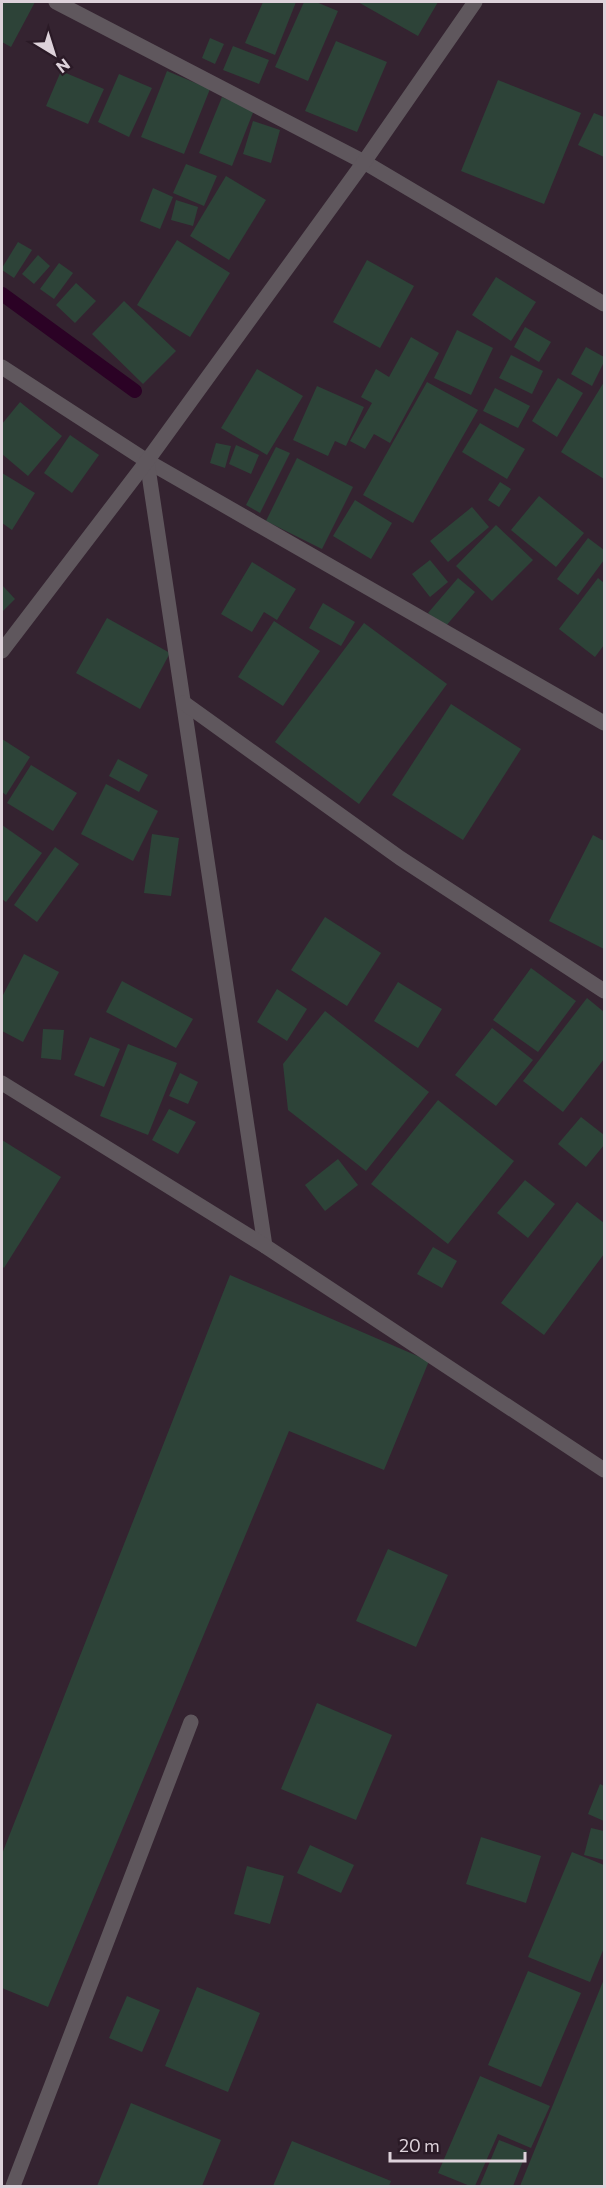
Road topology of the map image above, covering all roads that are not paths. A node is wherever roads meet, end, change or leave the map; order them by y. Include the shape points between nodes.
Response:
1 (56, 2) edge
2 (475, 2) edge
3 (364, 162) junction
4 (604, 304) edge
5 (2, 367) edge
6 (147, 461) junction
7 (2, 651) edge
8 (184, 703) junction
9 (604, 723) edge
10 (604, 991) edge
11 (2, 1083) edge
12 (265, 1246) junction
13 (604, 1470) edge
14 (191, 1722) dead end
15 (13, 2187) edge

1 - 3 street
2 - 3 street
3 - 4 street
3 - 6 street
5 - 6 street
6 - 7 street
6 - 8 street
6 - 9 street
8 - 10 street via 400,858
8 - 12 street
11 - 12 street
12 - 13 street
14 - 15 street

